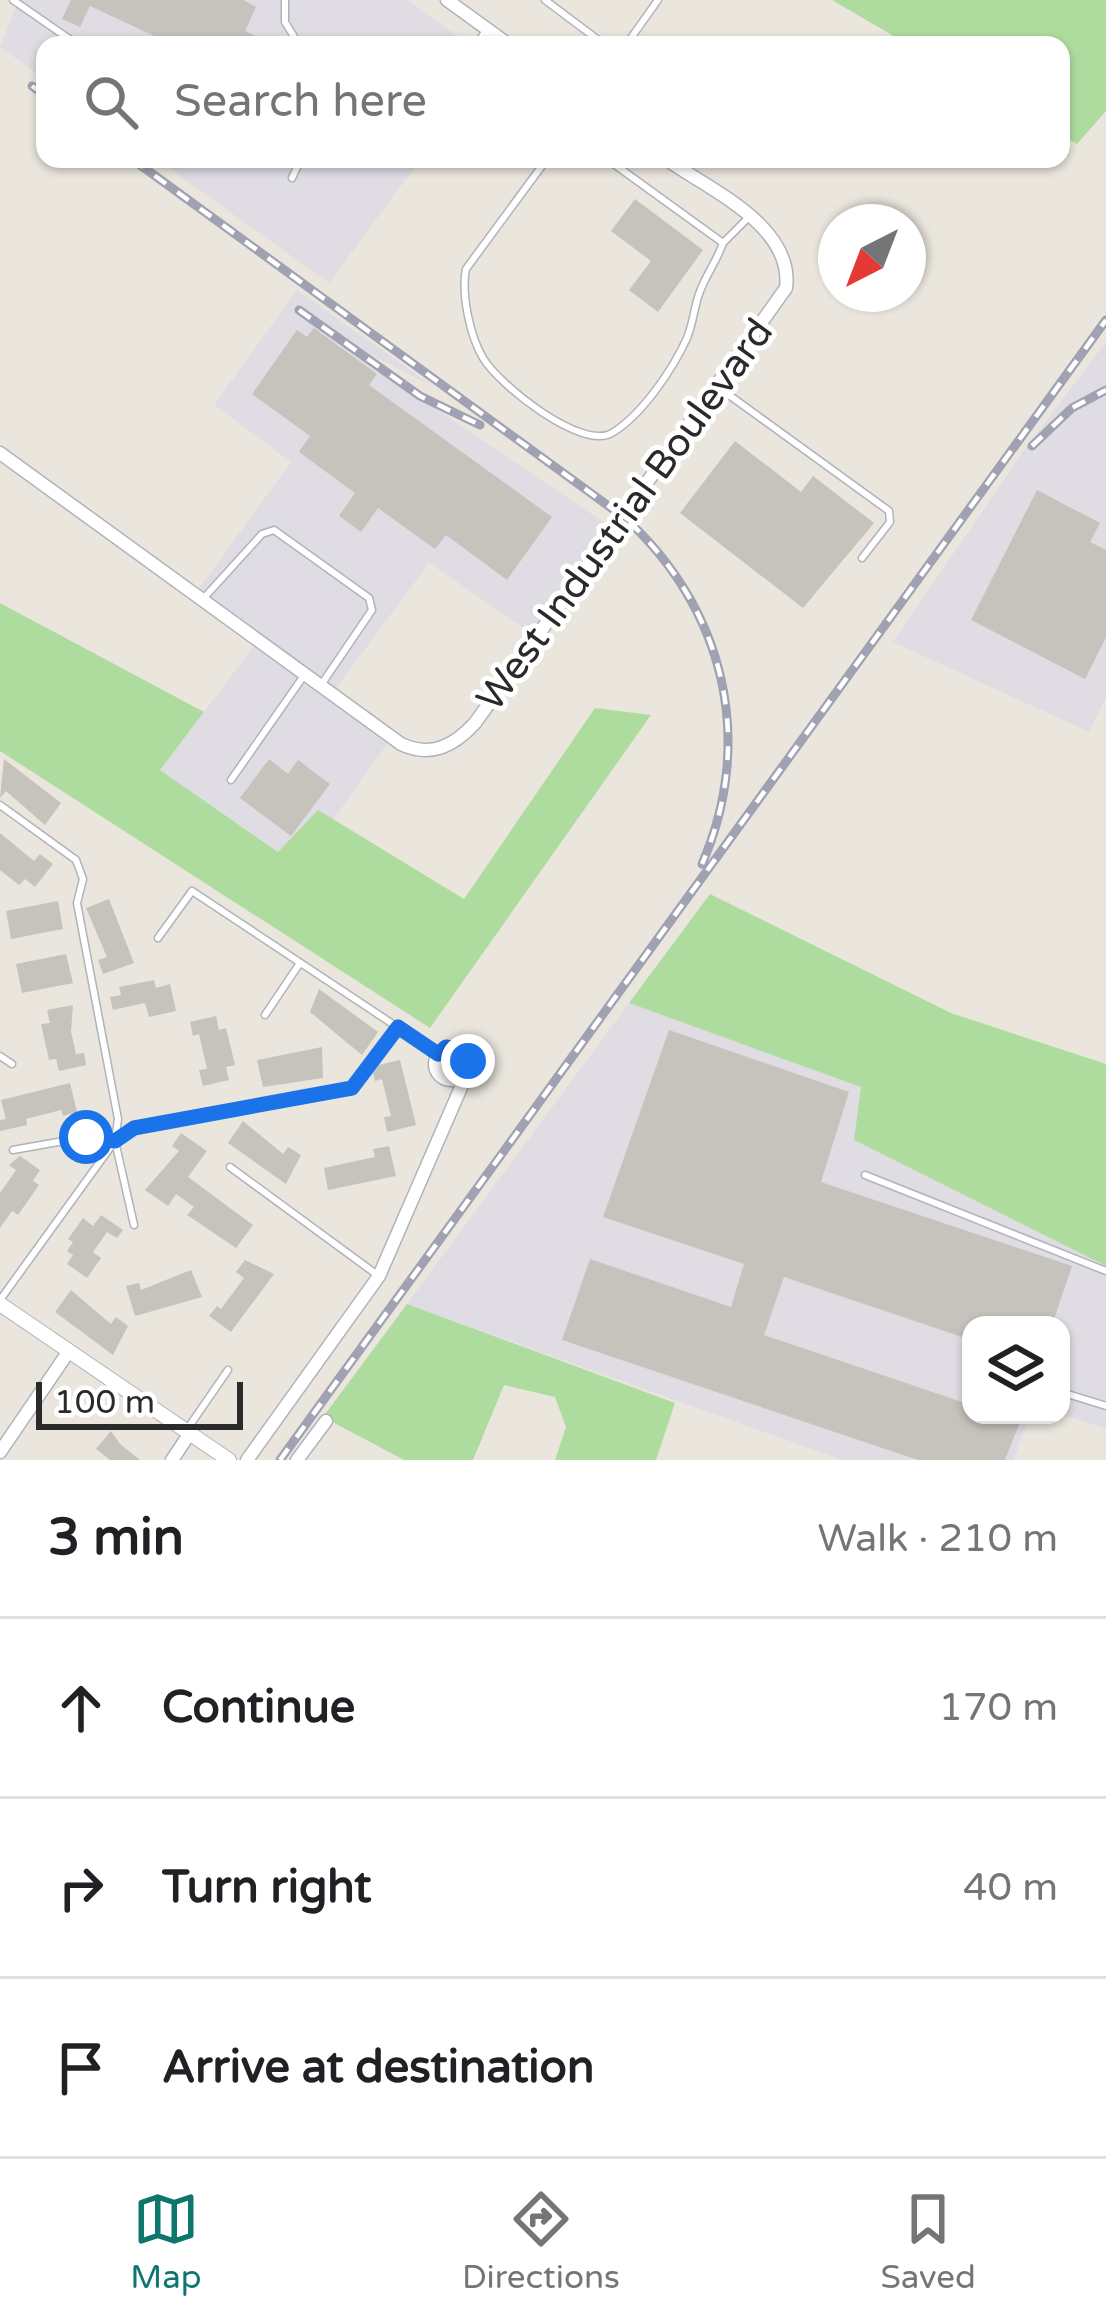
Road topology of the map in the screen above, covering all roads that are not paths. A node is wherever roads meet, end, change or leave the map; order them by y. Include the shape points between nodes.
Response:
1 (13, 0) edge
2 (285, 0) edge
3 (447, 0) edge
4 (545, 0) edge
5 (658, 0) edge
6 (488, 29) junction
7 (65, 36) edge
8 (293, 36) edge
9 (483, 36) edge
10 (497, 36) edge
11 (593, 36) edge
12 (632, 36) edge
13 (297, 168) edge
14 (540, 168) edge
15 (621, 168) edge
16 (679, 168) edge
17 (292, 178) dead end
18 (748, 218) junction
19 (723, 243) junction
20 (718, 386) junction
21 (0, 452) edge
22 (862, 558) dead end
23 (203, 600) junction
24 (305, 674) junction
25 (321, 686) junction
26 (231, 780) dead end
27 (0, 805) edge
28 (158, 938) dead end
29 (300, 962) junction
30 (265, 1015) dead end
31 (396, 1030) junction
32 (438, 1054) junction
33 (0, 1056) edge
34 (12, 1064) dead end
35 (466, 1076) junction
36 (115, 1141) junction
37 (13, 1150) dead end
38 (230, 1167) dead end
39 (865, 1175) dead end
40 (134, 1225) dead end
41 (1106, 1270) edge
42 (379, 1276) junction
43 (0, 1302) edge
44 (69, 1351) junction
45 (228, 1370) dead end
46 (1070, 1396) edge
47 (1106, 1406) edge
48 (326, 1421) dead end
49 (188, 1432) junction
50 (0, 1452) edge
51 (172, 1460) edge
52 (229, 1460) edge
53 (247, 1460) edge
54 (297, 1460) edge

1 - 7 lane
2 - 8 lane
3 - 6 street
4 - 11 lane
5 - 12 lane
6 - 9 lane
6 - 10 street
13 - 17 lane
14 - 19 lane via 466,268 463,287 482,357 565,427 593,438 610,434 643,404 686,338
15 - 19 lane
16 - 18 street
18 - 19 lane
18 - 20 street, West Industrial Boulevard via 778,242 786,288
20 - 22 lane via 889,511 890,522
20 - 25 street, West Industrial Boulevard via 462,737 431,750 401,744
21 - 23 street
23 - 24 street
23 - 25 lane via 274,530 369,598 372,610
24 - 25 street
24 - 26 lane
27 - 36 lane via 76,860
28 - 29 lane via 192,891
29 - 30 lane
29 - 31 lane
31 - 32 lane
31 - 36 lane via 352,1088 134,1128
32 - 35 street via 442,1077
32 - 35 street via 459,1049
33 - 34 lane
35 - 42 street
36 - 37 lane via 86,1137
36 - 40 lane
36 - 43 lane
38 - 42 lane
39 - 41 lane
42 - 53 street
43 - 44 street
44 - 49 street
44 - 50 street
45 - 49 lane
46 - 47 lane
48 - 54 street
49 - 51 street
49 - 52 street

